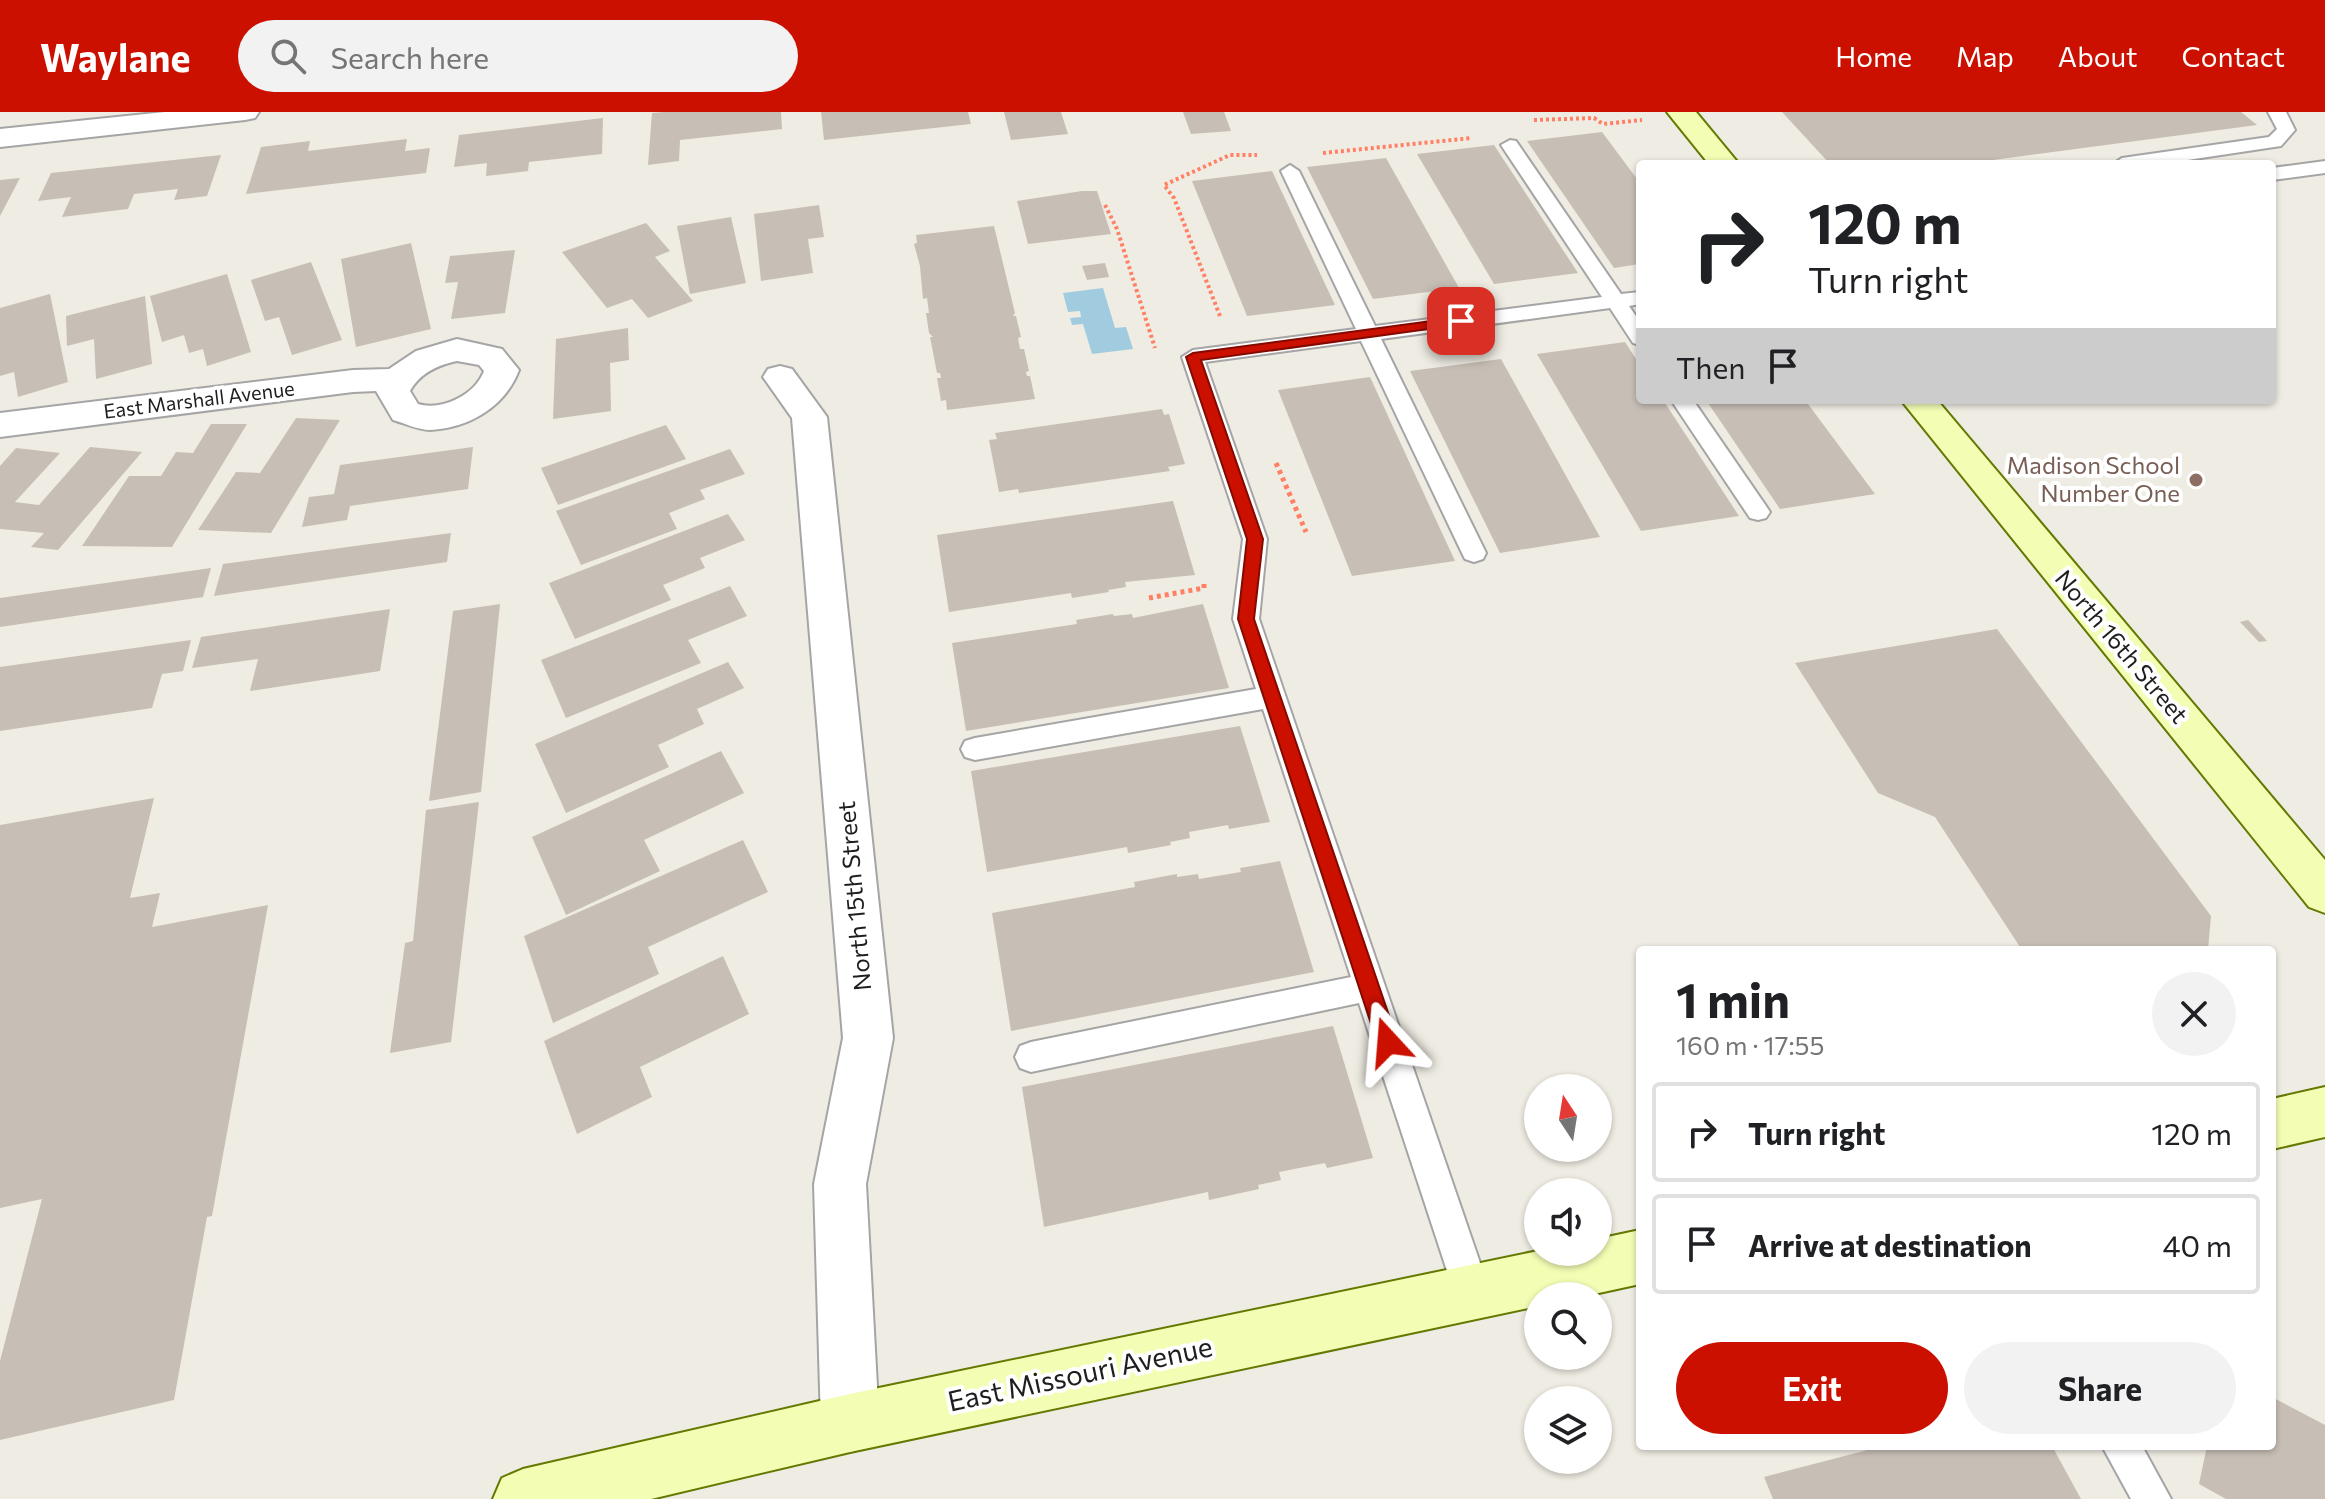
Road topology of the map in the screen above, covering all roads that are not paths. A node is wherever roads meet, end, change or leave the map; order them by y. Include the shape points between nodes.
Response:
1 (245, 112) edge
2 (1681, 112) edge
3 (2277, 112) edge
4 (0, 138) edge
5 (1510, 145) dead end
6 (2218, 151) junction
7 (1721, 160) edge
8 (2152, 160) edge
9 (2231, 160) edge
10 (2325, 167) edge
11 (1290, 171) dead end
12 (2276, 173) edge
13 (1636, 298) edge
14 (1615, 301) junction
15 (1636, 332) edge
16 (1369, 334) junction
17 (780, 377) dead end
18 (398, 380) dead end
19 (1685, 404) edge
20 (1921, 404) edge
21 (0, 425) edge
22 (1758, 512) dead end
23 (1474, 553) dead end
24 (1272, 697) junction
25 (975, 749) dead end
26 (2325, 893) edge
27 (1369, 987) junction
28 (1031, 1057) dead end
29 (2325, 1112) edge
30 (2276, 1123) edge
31 (1636, 1258) edge
32 (1472, 1292) junction
33 (850, 1423) junction
34 (2123, 1450) edge
35 (523, 1499) edge
36 (2152, 1499) edge

1 - 4 street
2 - 7 main road
3 - 6 lane via 2286,130 2275,142
5 - 14 lane
6 - 8 lane
6 - 9 lane
10 - 12 lane
11 - 16 lane
13 - 14 lane
14 - 15 lane
14 - 16 lane
16 - 23 lane
16 - 24 lane via 1193,357 1255,539 1246,619
17 - 33 street, North 15th Street via 809,417 868,1038 840,1184
18 - 21 street, East Marshall Avenue via 353,381
19 - 22 lane
20 - 26 main road, North 16th Street
24 - 25 lane
24 - 27 lane
27 - 28 lane
27 - 32 lane
29 - 30 main road
31 - 32 main road, East Missouri Avenue
32 - 33 main road, East Missouri Avenue
33 - 35 main road, East Missouri Avenue
34 - 36 lane

